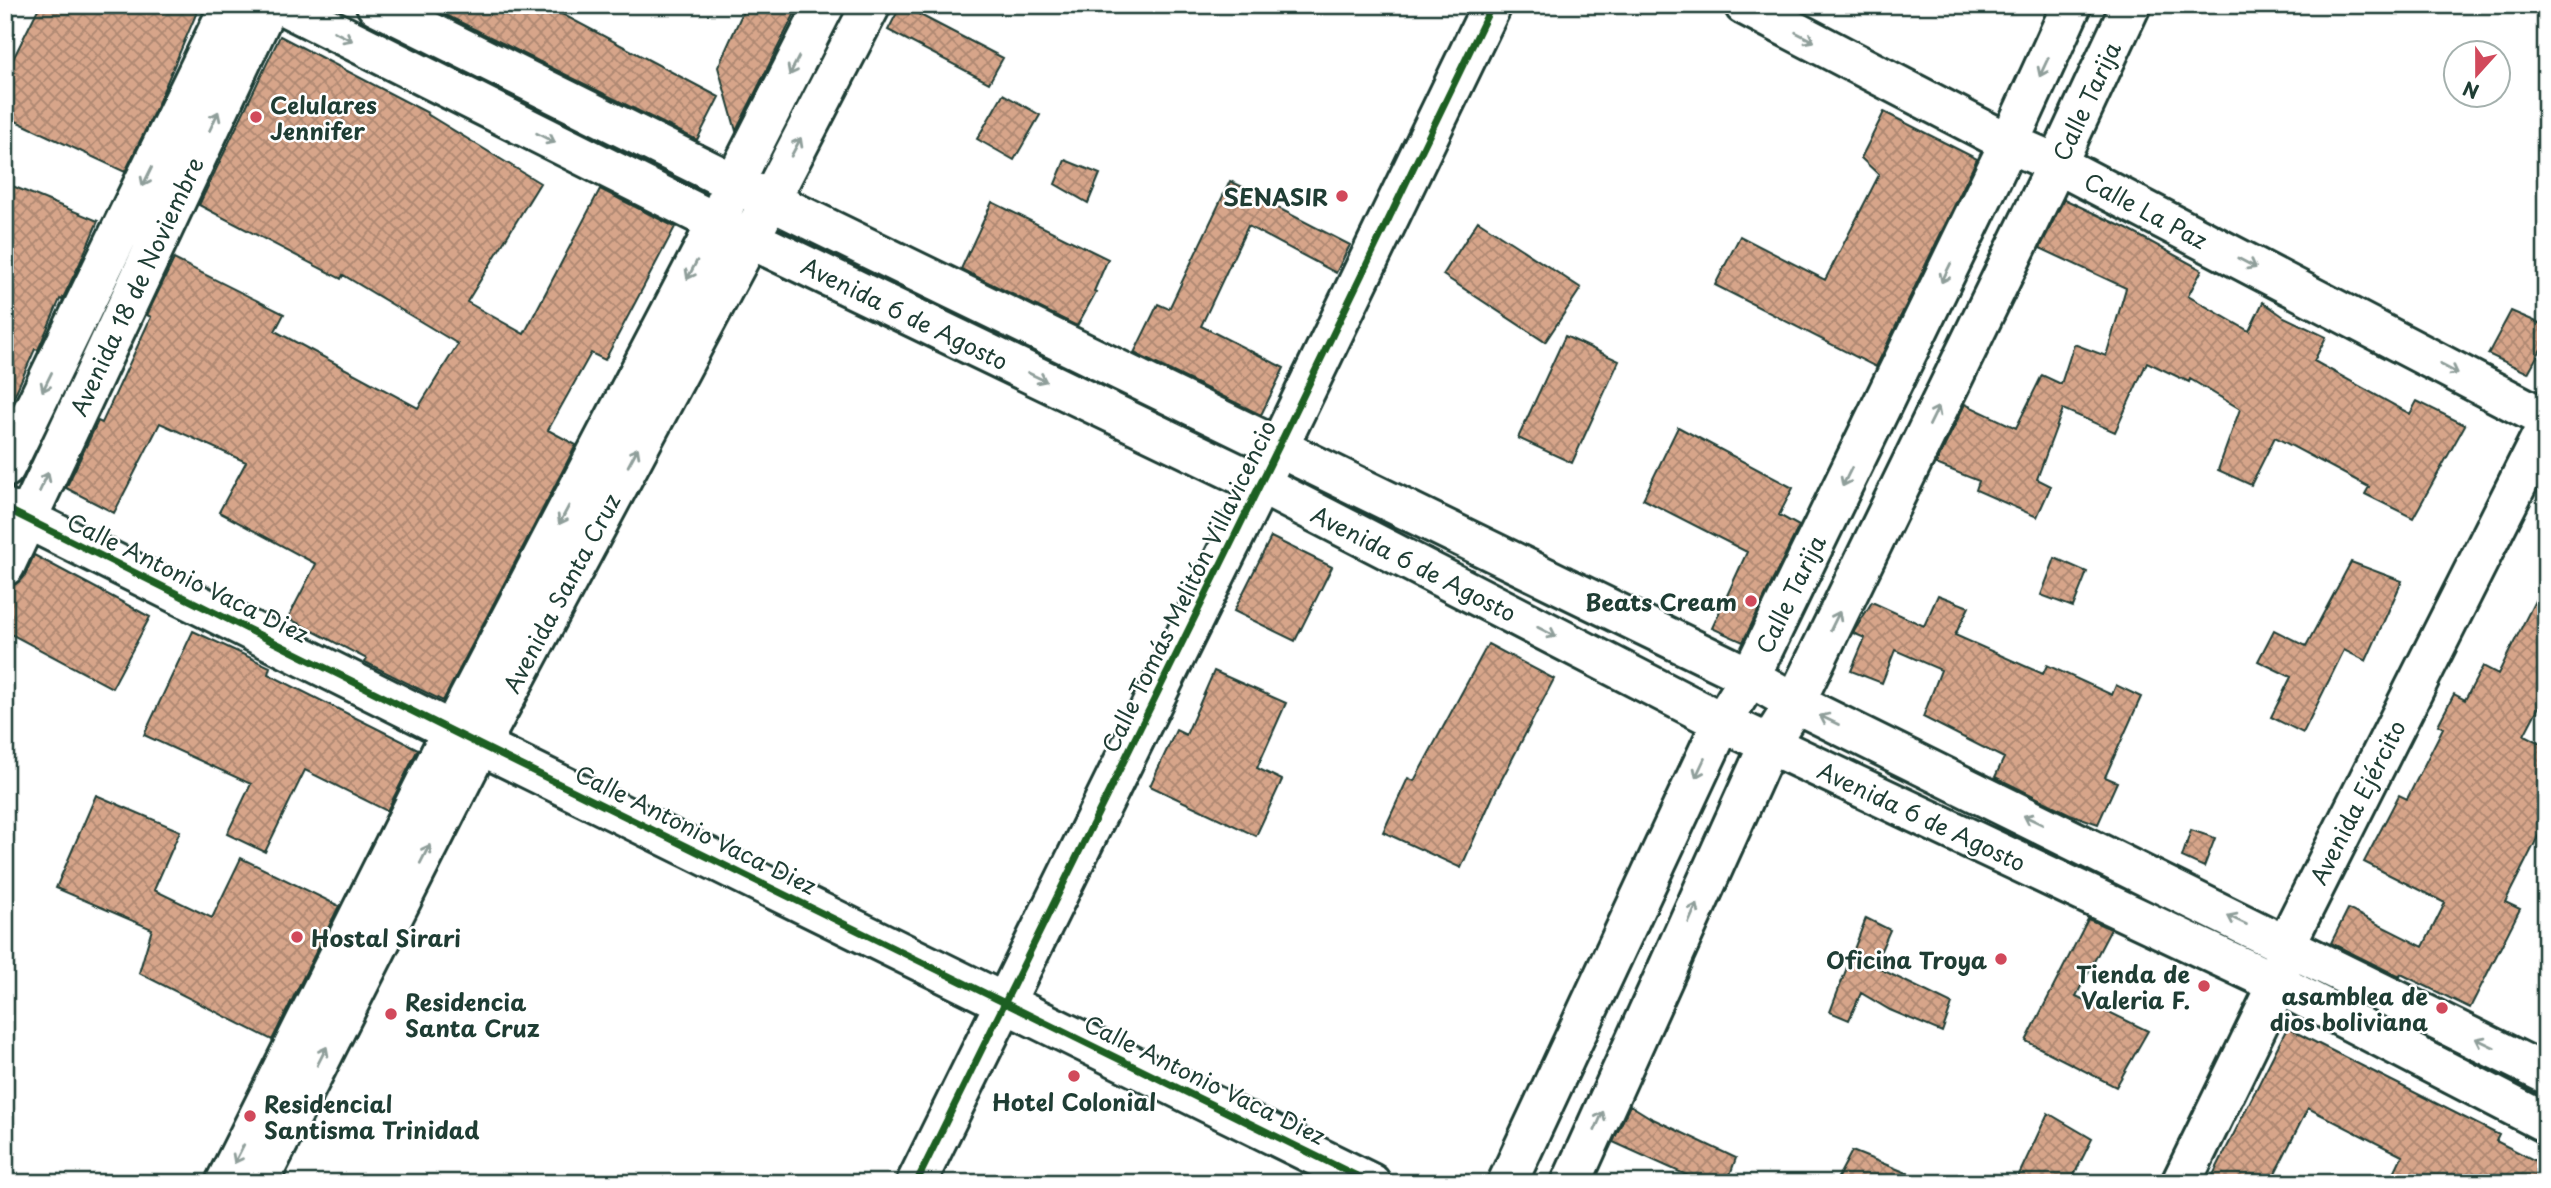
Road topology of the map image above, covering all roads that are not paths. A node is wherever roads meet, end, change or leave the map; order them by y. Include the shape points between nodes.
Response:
1 (230, 5) edge
2 (268, 5) edge
3 (282, 5) edge
4 (376, 5) edge
5 (825, 5) edge
6 (871, 5) edge
7 (1492, 5) edge
8 (1744, 5) edge
9 (2072, 5) edge
10 (2132, 5) edge
11 (2009, 143) junction
12 (2057, 164) junction
13 (734, 183) junction
14 (769, 200) junction
15 (733, 231) junction
16 (2546, 419) edge
17 (2546, 427) edge
18 (1278, 448) junction
19 (5, 468) edge
20 (1260, 484) junction
21 (16, 513) edge
22 (5, 566) edge
23 (1750, 677) junction
24 (1795, 703) junction
25 (1721, 722) junction
26 (466, 738) junction
27 (1769, 744) junction
28 (2286, 944) junction
29 (2278, 984) junction
30 (1006, 1002) junction
31 (2546, 1074) edge
32 (2546, 1123) edge
33 (225, 1183) edge
34 (258, 1183) edge
35 (916, 1183) edge
36 (1371, 1183) edge
37 (1507, 1183) edge
38 (1572, 1183) edge
39 (2181, 1183) edge

1 -> 19 street, Avenida 18 de Noviembre
21 -> 2 street, Avenida 18 de Noviembre
3 -> 15 street, Avenida 6 de Agosto
4 - 13 street, Avenida 6 de Agosto
5 -> 13 street, Avenida Santa Cruz
14 -> 6 street, Avenida Santa Cruz
7 - 18 street, Calle Tomás Melitón Villavicencio
8 -> 11 street, Calle La Paz
9 -> 11 street, Calle Tarija
10 - 12 street, Calle Tarija
11 - 12 street, Calle La Paz
11 -> 23 street, Calle Tarija
12 -> 16 street, Calle La Paz
24 -> 12 street, Calle Tarija
13 - 14 street, Avenida 6 de Agosto
13 - 15 street, Avenida Santa Cruz
14 - 15 street, Avenida Santa Cruz
14 - 18 street, Avenida 6 de Agosto
15 -> 20 street, Avenida 6 de Agosto
15 - 26 street, Avenida Santa Cruz
17 - 28 street, Avenida Ejército
18 - 20 street, Calle Tomás Melitón Villavicencio
18 - 23 street, Avenida 6 de Agosto
20 -> 25 street, Avenida 6 de Agosto
20 - 30 street, Calle Tomás Melitón Villavicencio
21 - 22 street, Avenida 18 de Noviembre
21 - 26 street, Calle Antonio Vaca Diez
23 - 24 street, Avenida 6 de Agosto
23 - 25 street, Calle Tarija
24 - 27 street, Calle Tarija
28 -> 24 street, Avenida 6 de Agosto
25 - 27 street, Avenida 6 de Agosto
25 -> 37 street, Calle Tarija
26 - 30 street, Calle Antonio Vaca Diez
26 -> 33 street, Avenida Santa Cruz
34 -> 26 street, Avenida Santa Cruz
27 - 29 street, Avenida 6 de Agosto
38 -> 27 street, Calle Tarija
28 - 29 street, Avenida Ejército
31 -> 28 street, Avenida 6 de Agosto
29 - 32 street, Avenida 6 de Agosto
29 - 39 street, Avenida Ejército
30 - 35 street, Calle Tomás Melitón Villavicencio
30 - 36 street, Calle Antonio Vaca Diez

